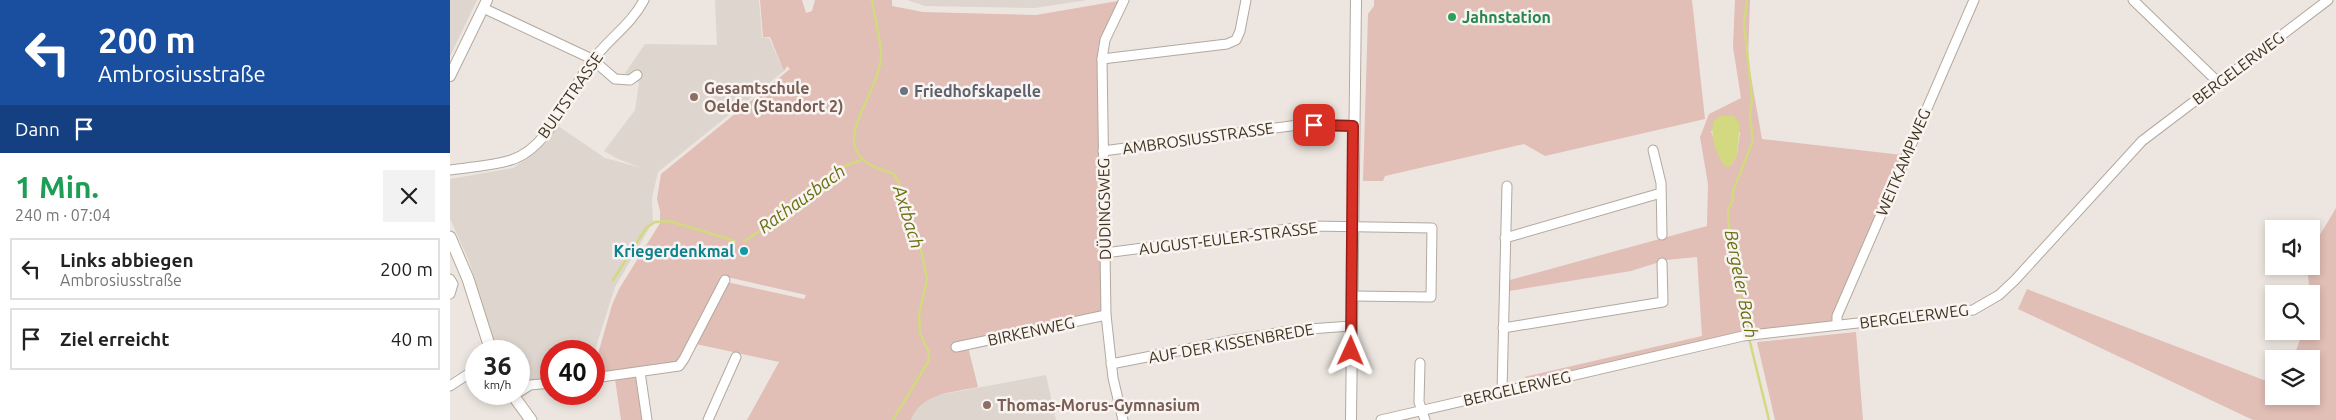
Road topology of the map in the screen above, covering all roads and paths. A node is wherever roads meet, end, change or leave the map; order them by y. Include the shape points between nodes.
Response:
1 (644, 0) edge
2 (1124, 0) edge
3 (1246, 0) edge
4 (1356, 0) edge
5 (1974, 0) edge
6 (2133, 0) edge
7 (2328, 0) edge
8 (485, 4) edge
9 (592, 59) junction
10 (1102, 60) junction
11 (637, 75) dead end
12 (450, 76) edge
13 (2219, 82) junction
14 (1353, 126) junction
15 (1652, 150) dead end
16 (1103, 151) junction
17 (450, 170) edge
18 (1508, 186) dead end
19 (1661, 193) junction
20 (1352, 226) junction
21 (1662, 235) dead end
22 (450, 237) edge
23 (1505, 238) junction
24 (1105, 253) junction
25 (1662, 263) dead end
26 (450, 278) edge
27 (725, 280) dead end
28 (450, 294) edge
29 (1352, 296) junction
30 (1106, 315) junction
31 (1837, 325) junction
32 (1351, 326) junction
33 (1503, 328) junction
34 (487, 340) edge
35 (956, 347) dead end
36 (736, 357) dead end
37 (1420, 362) dead end
38 (1111, 364) junction
39 (640, 372) junction
40 (465, 376) edge
41 (605, 377) edge
42 (450, 386) edge
43 (1502, 391) junction
44 (522, 405) edge
45 (1423, 416) edge
46 (531, 420) edge
47 (647, 420) edge
48 (708, 420) edge
49 (1123, 420) edge
50 (1351, 420) edge
51 (1382, 420) edge

1 - 9 street, BULTSTRASSE via 636,14
2 - 10 street, DÜDINGSWEG via 1104,40
3 - 10 street via 1240,31 1236,40 1228,44
4 - 14 street
5 - 31 street, WEITKAMPWEG via 1837,316
6 - 13 street
7 - 13 street, BERGELERWEG
8 - 9 street
8 - 12 street
9 - 11 street via 619,81 630,80
9 - 17 street, BULTSTRASSE via 544,136 526,152 512,160
10 - 16 street, DÜDINGSWEG
13 - 31 street, BERGELERWEG via 2142,141 2016,280 1985,305 1968,312
14 - 16 street, AMBROSIUSSTRASSE via 1298,125
14 - 20 street
15 - 19 street
16 - 24 street, DÜDINGSWEG
18 - 23 street
19 - 21 street
19 - 23 street
20 - 24 street, AUGUST-EULER-STRASSE via 1282,229
20 - 29 street
20 - 29 street, AUGUST-EULER-STRASSE via 1432,228 1432,297
22 - 34 main road via 468,279
23 - 33 street
24 - 30 street, DÜDINGSWEG
25 - 33 street via 1664,302
26 - 28 street via 453,284
27 - 39 street via 679,366
29 - 32 street
30 - 35 street, BIRKENWEG
30 - 38 street, DÜDINGSWEG
31 - 43 street, BERGELERWEG via 1743,336
32 - 38 street, AUF DER KISSENBREDE via 1286,331
32 - 50 street
33 - 43 street
36 - 48 street
37 - 45 street via 1419,402
38 - 49 street, DÜDINGSWEG
39 - 41 street
39 - 47 street
40 - 42 street
43 - 45 street, BERGELERWEG
44 - 46 main road
45 - 51 street, BERGELERWEG

